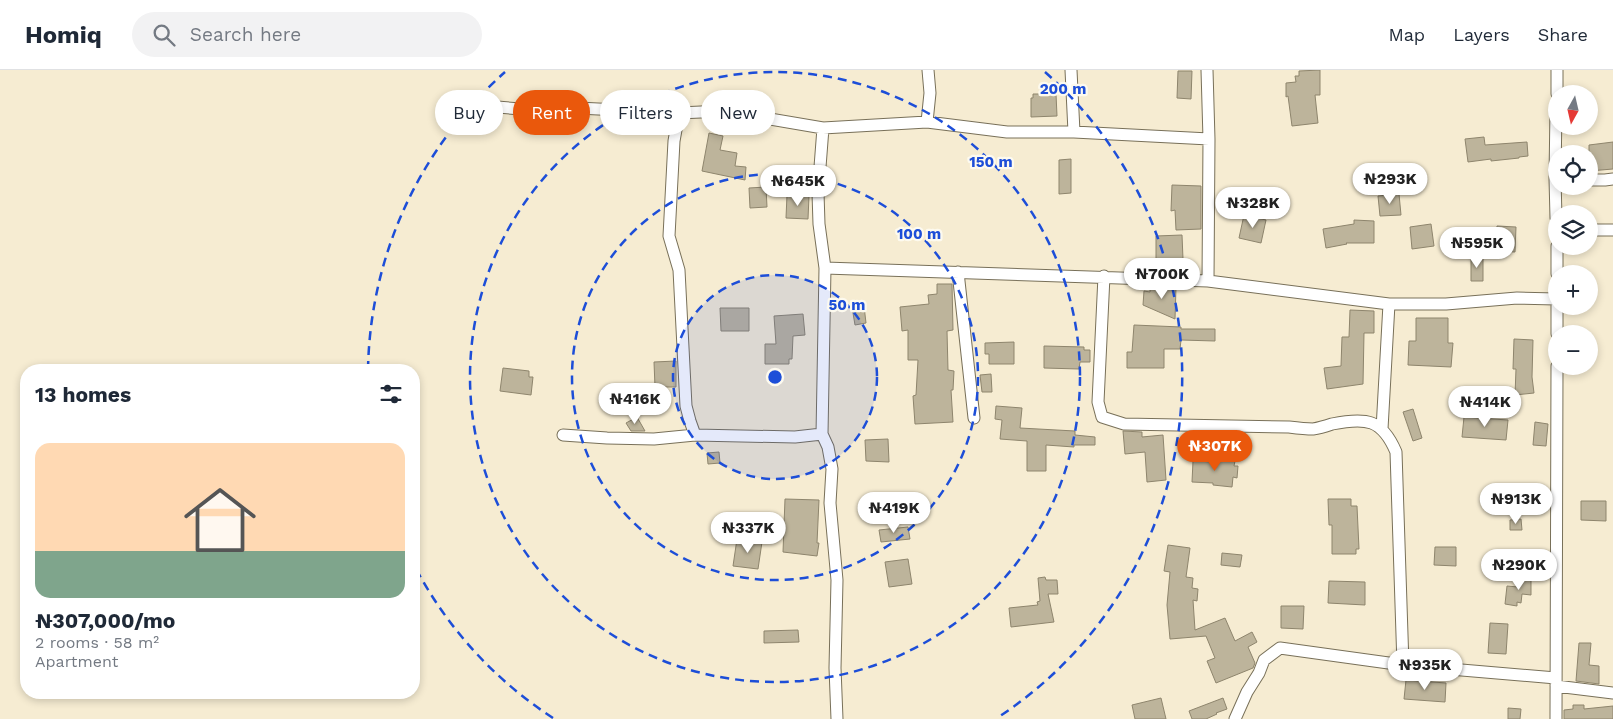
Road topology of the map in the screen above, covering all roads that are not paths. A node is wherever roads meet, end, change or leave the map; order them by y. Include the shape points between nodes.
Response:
1 (928, 70) edge
2 (1071, 70) edge
3 (1207, 70) edge
4 (1557, 70) edge
5 (1556, 85) edge
6 (503, 108) edge
7 (600, 109) edge
8 (691, 112) edge
9 (927, 122) junction
10 (823, 128) junction
11 (1074, 132) junction
12 (675, 135) edge
13 (1209, 140) junction
14 (1613, 178) edge
15 (1598, 179) edge
16 (1598, 230) edge
17 (1613, 230) edge
18 (825, 268) junction
19 (958, 272) junction
20 (1104, 276) junction
21 (1208, 280) junction
22 (1548, 299) edge
23 (1389, 304) junction
24 (1557, 375) edge
25 (974, 418) dead end
26 (1382, 430) junction
27 (822, 434) junction
28 (563, 435) dead end
29 (695, 435) junction
30 (1403, 665) junction
31 (1556, 682) junction
32 (1613, 693) edge
33 (837, 719) edge
34 (1235, 719) edge
35 (1556, 719) edge

1 - 9 street
2 - 11 street
3 - 13 street
4 - 5 street
6 - 7 street via 545,111
8 - 10 street via 723,111
9 - 10 street
9 - 11 street via 1007,132
10 - 18 street via 818,193
11 - 13 street
12 - 29 street via 669,236 679,270 686,406
13 - 21 street
14 - 15 street
16 - 17 street
18 - 19 street
18 - 27 street
19 - 20 street
19 - 25 street
20 - 21 street
20 - 26 street via 1098,402 1102,417 1124,424 1312,429 1349,421 1375,424
21 - 23 street
22 - 23 street
23 - 26 street
24 - 31 street
26 - 30 street via 1396,452
27 - 29 street via 795,437
27 - 33 street via 832,469 830,503 837,580
28 - 29 street via 654,439
30 - 31 street
30 - 34 street via 1280,648 1264,660
31 - 32 street
31 - 35 street

